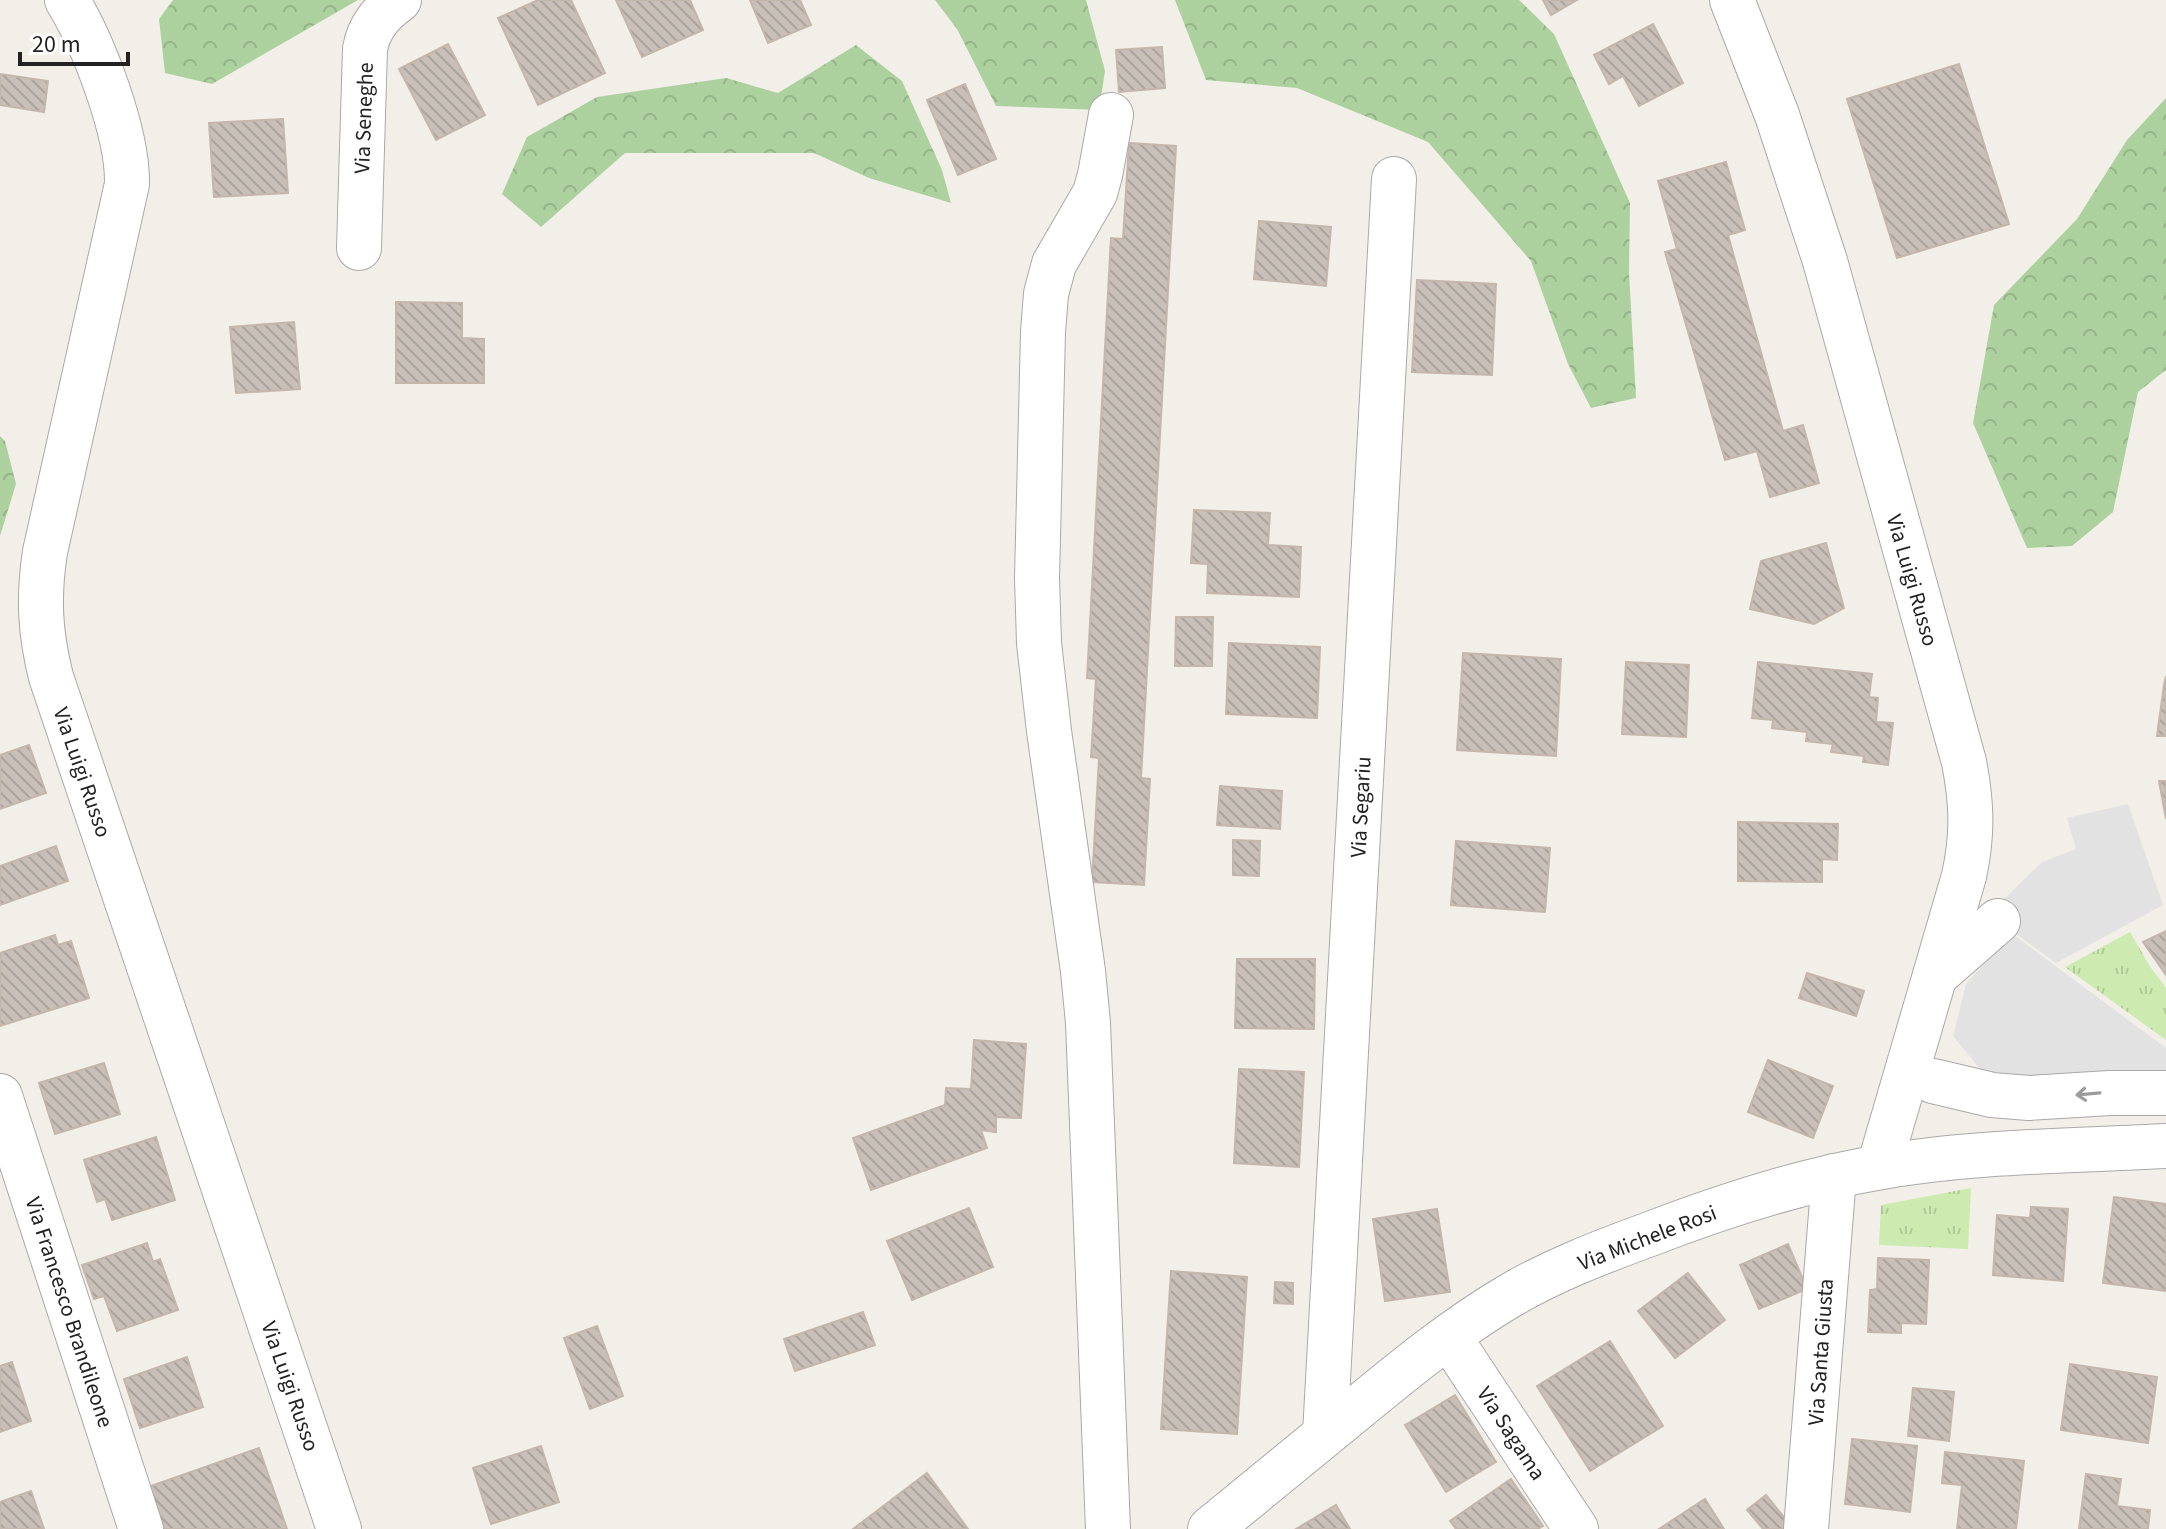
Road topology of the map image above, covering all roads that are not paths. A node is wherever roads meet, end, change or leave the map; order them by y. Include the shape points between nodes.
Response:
1 (67, 0) edge
2 (399, 0) edge
3 (1732, 0) edge
4 (1111, 115) dead end
5 (1394, 179) dead end
6 (359, 248) dead end
7 (1998, 921) dead end
8 (1935, 976) junction
9 (1976, 1063) dead end
10 (1918, 1084) junction
11 (2166, 1093) edge
12 (0, 1096) edge
13 (2166, 1146) edge
14 (1879, 1167) junction
15 (1834, 1176) junction
16 (1449, 1337) junction
17 (1325, 1434) junction
18 (1232, 1522) edge
19 (141, 1529) edge
20 (339, 1529) edge
21 (1108, 1529) edge
22 (1576, 1529) edge
23 (1806, 1529) edge

1 - 20 street, Via Luigi Russo via 108,92 127,184 45,552 39,605 43,643
2 - 6 street, Via Seneghe via 376,21 366,42
3 - 8 street, Via Luigi Russo via 1825,261 1964,762 1971,841
4 - 21 street via 1095,193 1054,264 1046,294 1037,578 1042,674 1088,1023
5 - 17 street, Via Segariu
7 - 8 street
8 - 10 street, Via Luigi Russo
9 - 10 street
11 -> 10 street via 2020,1098
10 - 14 street, Via Luigi Russo
12 - 19 street, Via Francesco Brandileone
13 - 14 street, Via Michele Rosi
14 - 15 street, Via Michele Rosi
15 - 16 street, Via Michele Rosi via 1740,1202 1612,1248 1507,1297
15 - 23 street, Via Santa Giusta
16 - 17 street, Via Michele Rosi
16 - 22 street, Via Sagama
17 - 18 street, Via Michele Rosi

